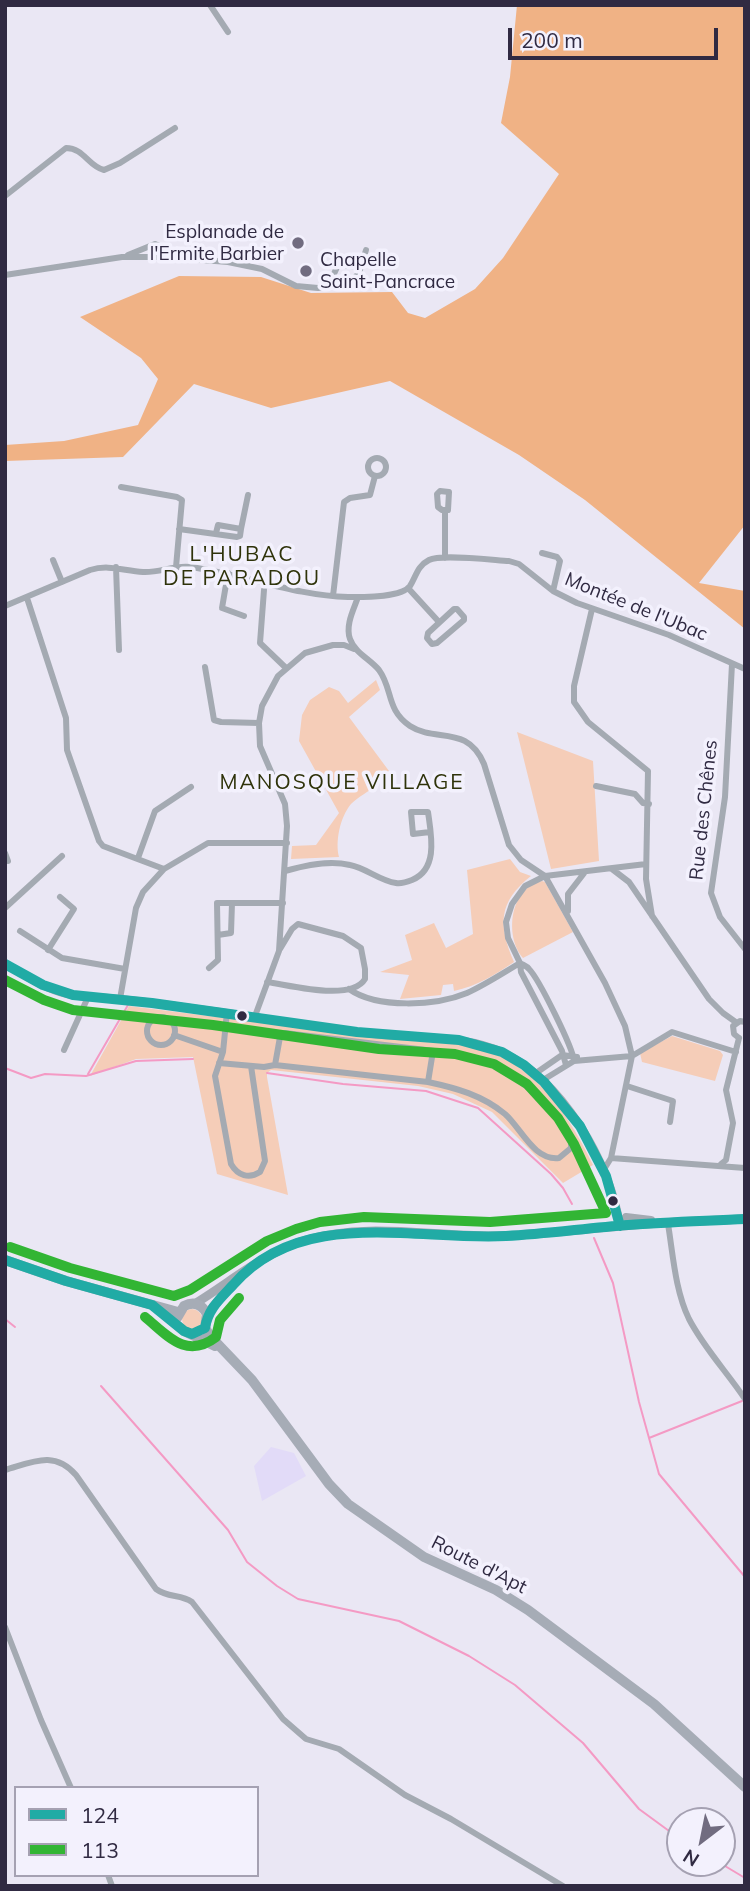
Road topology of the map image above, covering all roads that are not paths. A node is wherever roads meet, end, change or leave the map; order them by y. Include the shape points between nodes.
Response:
1 (210, 5) edge
2 (228, 32) dead end
3 (176, 128) dead end
4 (5, 196) edge
5 (366, 250) dead end
6 (122, 257) junction
7 (163, 257) junction
8 (361, 267) junction
9 (5, 275) edge
10 (328, 287) junction
11 (375, 476) dead end
12 (121, 487) dead end
13 (248, 495) dead end
14 (445, 510) dead end
15 (179, 529) junction
16 (542, 553) dead end
17 (445, 558) junction
18 (53, 560) dead end
19 (116, 567) junction
20 (176, 567) junction
21 (228, 573) junction
22 (62, 582) junction
23 (408, 588) junction
24 (264, 590) dead end
25 (553, 591) junction
26 (333, 596) junction
27 (358, 597) junction
28 (27, 598) junction
29 (5, 606) edge
30 (592, 609) junction
31 (244, 617) dead end
32 (439, 622) junction
33 (348, 627) junction
34 (332, 645) junction
35 (119, 650) dead end
36 (356, 650) junction
37 (733, 664) junction
38 (205, 667) dead end
39 (285, 667) junction
40 (745, 669) edge
41 (259, 723) junction
42 (596, 786) dead end
43 (191, 787) dead end
44 (649, 804) junction
45 (430, 835) junction
46 (287, 844) junction
47 (5, 853) edge
48 (62, 856) dead end
49 (138, 858) junction
50 (8, 861) dead end
51 (646, 864) junction
52 (610, 868) junction
53 (164, 869) junction
54 (285, 871) junction
55 (585, 872) junction
56 (545, 876) junction
57 (648, 894) junction
58 (60, 897) dead end
59 (640, 898) junction
60 (232, 903) junction
61 (283, 903) junction
62 (5, 908) edge
63 (569, 916) junction
64 (652, 916) junction
65 (20, 931) dead end
66 (218, 935) junction
67 (745, 949) edge
68 (48, 950) junction
69 (279, 951) junction
70 (520, 963) junction
71 (5, 964) edge
72 (209, 968) dead end
73 (125, 970) junction
74 (267, 982) junction
75 (349, 989) junction
76 (88, 997) junction
77 (120, 999) junction
78 (227, 1012) junction
79 (255, 1016) junction
80 (741, 1022) edge
81 (174, 1035) junction
82 (742, 1037) edge
83 (64, 1050) dead end
84 (433, 1051) junction
85 (223, 1052) junction
86 (736, 1052) junction
87 (564, 1054) junction
88 (632, 1056) junction
89 (574, 1058) junction
90 (219, 1063) junction
91 (275, 1065) junction
92 (566, 1065) junction
93 (251, 1066) junction
94 (536, 1073) junction
95 (543, 1080) junction
96 (428, 1082) junction
97 (627, 1086) junction
98 (670, 1122) dead end
99 (611, 1158) junction
100 (719, 1165) junction
101 (745, 1168) edge
102 (603, 1171) junction
103 (745, 1219) edge
104 (625, 1223) junction
105 (668, 1224) junction
106 (5, 1260) edge
107 (246, 1271) junction
108 (196, 1303) junction
109 (152, 1305) junction
110 (178, 1312) junction
111 (207, 1314) junction
112 (180, 1328) junction
113 (205, 1328) junction
114 (192, 1334) junction
115 (223, 1350) junction
116 (745, 1399) edge
117 (5, 1470) edge
118 (5, 1627) edge
119 (70, 1786) edge
120 (745, 1787) edge
121 (563, 1886) edge

1 - 2 street
3 - 4 street via 104,170 80,152 66,148
5 - 8 street
6 - 7 street
6 - 7 street via 155,244 162,247
6 - 9 street
7 - 10 street via 228,262 262,269 300,287
8 - 10 street via 352,281
8 - 10 street via 338,264
11 - 26 street via 370,495 344,502
12 - 15 street via 180,499
13 - 15 street via 241,529 219,525 216,533
14 - 17 street
15 - 20 street
16 - 25 street via 559,559
17 - 23 street via 422,565
17 - 25 street, Montée de l'Ubac via 514,562
18 - 22 street
19 - 20 street via 151,572
19 - 22 street via 98,568
19 - 35 street
20 - 21 street
21 - 26 street
21 - 31 street via 222,609
22 - 28 street
23 - 27 street via 398,594
23 - 32 street
24 - 39 street via 260,643
25 - 30 street, Montée de l'Ubac
26 - 27 street
27 - 33 street
28 - 29 street
28 - 49 street via 66,718 67,750 99,841
30 - 37 street, Montée de l'Ubac via 669,635
30 - 44 street via 574,702 588,722 647,769
32 - 32 street via 427,634 432,644 464,617 455,608
33 - 34 street
33 - 36 street
34 - 36 street
34 - 39 street via 308,651
36 - 56 street via 384,678 391,704 405,722 420,731 460,739 478,753 509,845 521,860
37 - 40 street, Montée de l'Ubac
37 - 67 street, Rue des Chênes via 725,797 711,893 720,917
38 - 41 street via 214,720
39 - 41 street via 267,693
41 - 46 street via 263,756 286,808
42 - 44 street via 635,794
43 - 49 street via 155,811
44 - 51 street
45 - 45 street via 413,834 411,812 427,811
45 - 54 street via 426,869 403,883 345,864 319,863
46 - 53 street via 208,843
46 - 54 street
47 - 50 street
48 - 62 street
49 - 53 street
51 - 52 street
51 - 57 street
52 - 55 street
52 - 59 street via 626,878
53 - 73 street via 143,892 136,908
54 - 61 street
55 - 56 street
55 - 63 street via 568,894
56 - 63 street
56 - 70 street via 525,886 509,911 508,938
57 - 59 street
57 - 64 street
58 - 68 street via 74,909
59 - 64 street
60 - 61 street
60 - 66 street via 232,932
60 - 66 street via 216,904
61 - 69 street
63 - 88 street via 621,1017
64 - 80 street via 709,999
65 - 68 street
66 - 72 street via 217,961
68 - 73 street via 62,958
69 - 74 street
69 - 75 street via 298,924 353,941 362,952 366,974 361,984
70 - 75 street via 467,993 402,1003 370,999
70 - 87 street
70 - 89 street via 530,971
71 - 76 street via 59,992
73 - 77 street
74 - 75 street via 331,991
74 - 79 street
76 - 77 street
76 - 83 street
77 - 78 street
78 - 79 street
78 - 85 street
79 - 94 street via 381,1035 476,1043 508,1055
80 - 82 street via 733,1026 733,1032
81 - 81 street via 169,1042 156,1044 149,1038 148,1025 166,1017 174,1026
81 - 85 street
82 - 86 street
84 - 91 street via 285,1033 279,1040
84 - 96 street
84 - 96 street via 476,1058 517,1077 560,1120 571,1138 571,1148 559,1158 544,1156 491,1104
85 - 90 street
86 - 88 street via 671,1032
86 - 100 street via 726,1090 733,1123 726,1160
87 - 89 street
87 - 92 street
87 - 94 street
88 - 89 street
88 - 97 street
89 - 92 street
90 - 93 street
90 - 93 street via 215,1076 230,1161 246,1176 260,1171 265,1161
91 - 93 street
91 - 96 street
92 - 95 street
94 - 95 street
95 - 102 street via 577,1123
97 - 98 street via 673,1101
97 - 99 street
99 - 100 street
99 - 102 street
100 - 101 street
102 - 104 street
103 - 105 main road
104 - 105 main road
104 - 107 main road via 505,1236 338,1233 283,1248
105 - 116 street via 686,1313
106 - 109 main road
107 - 108 main road
107 - 111 main road
108 - 110 main road
108 - 111 main road
109 - 110 main road
109 - 112 main road
110 - 112 main road
111 - 113 main road
112 - 114 main road
113 - 114 main road
113 - 115 main road, Route d'Apt
114 - 115 main road, Route d'Apt
115 - 120 main road, Route d'Apt via 252,1380 348,1504 424,1557 528,1610 654,1704
117 - 121 street via 45,1460 64,1463 156,1589 192,1602 300,1735 339,1749 405,1795
118 - 119 street

